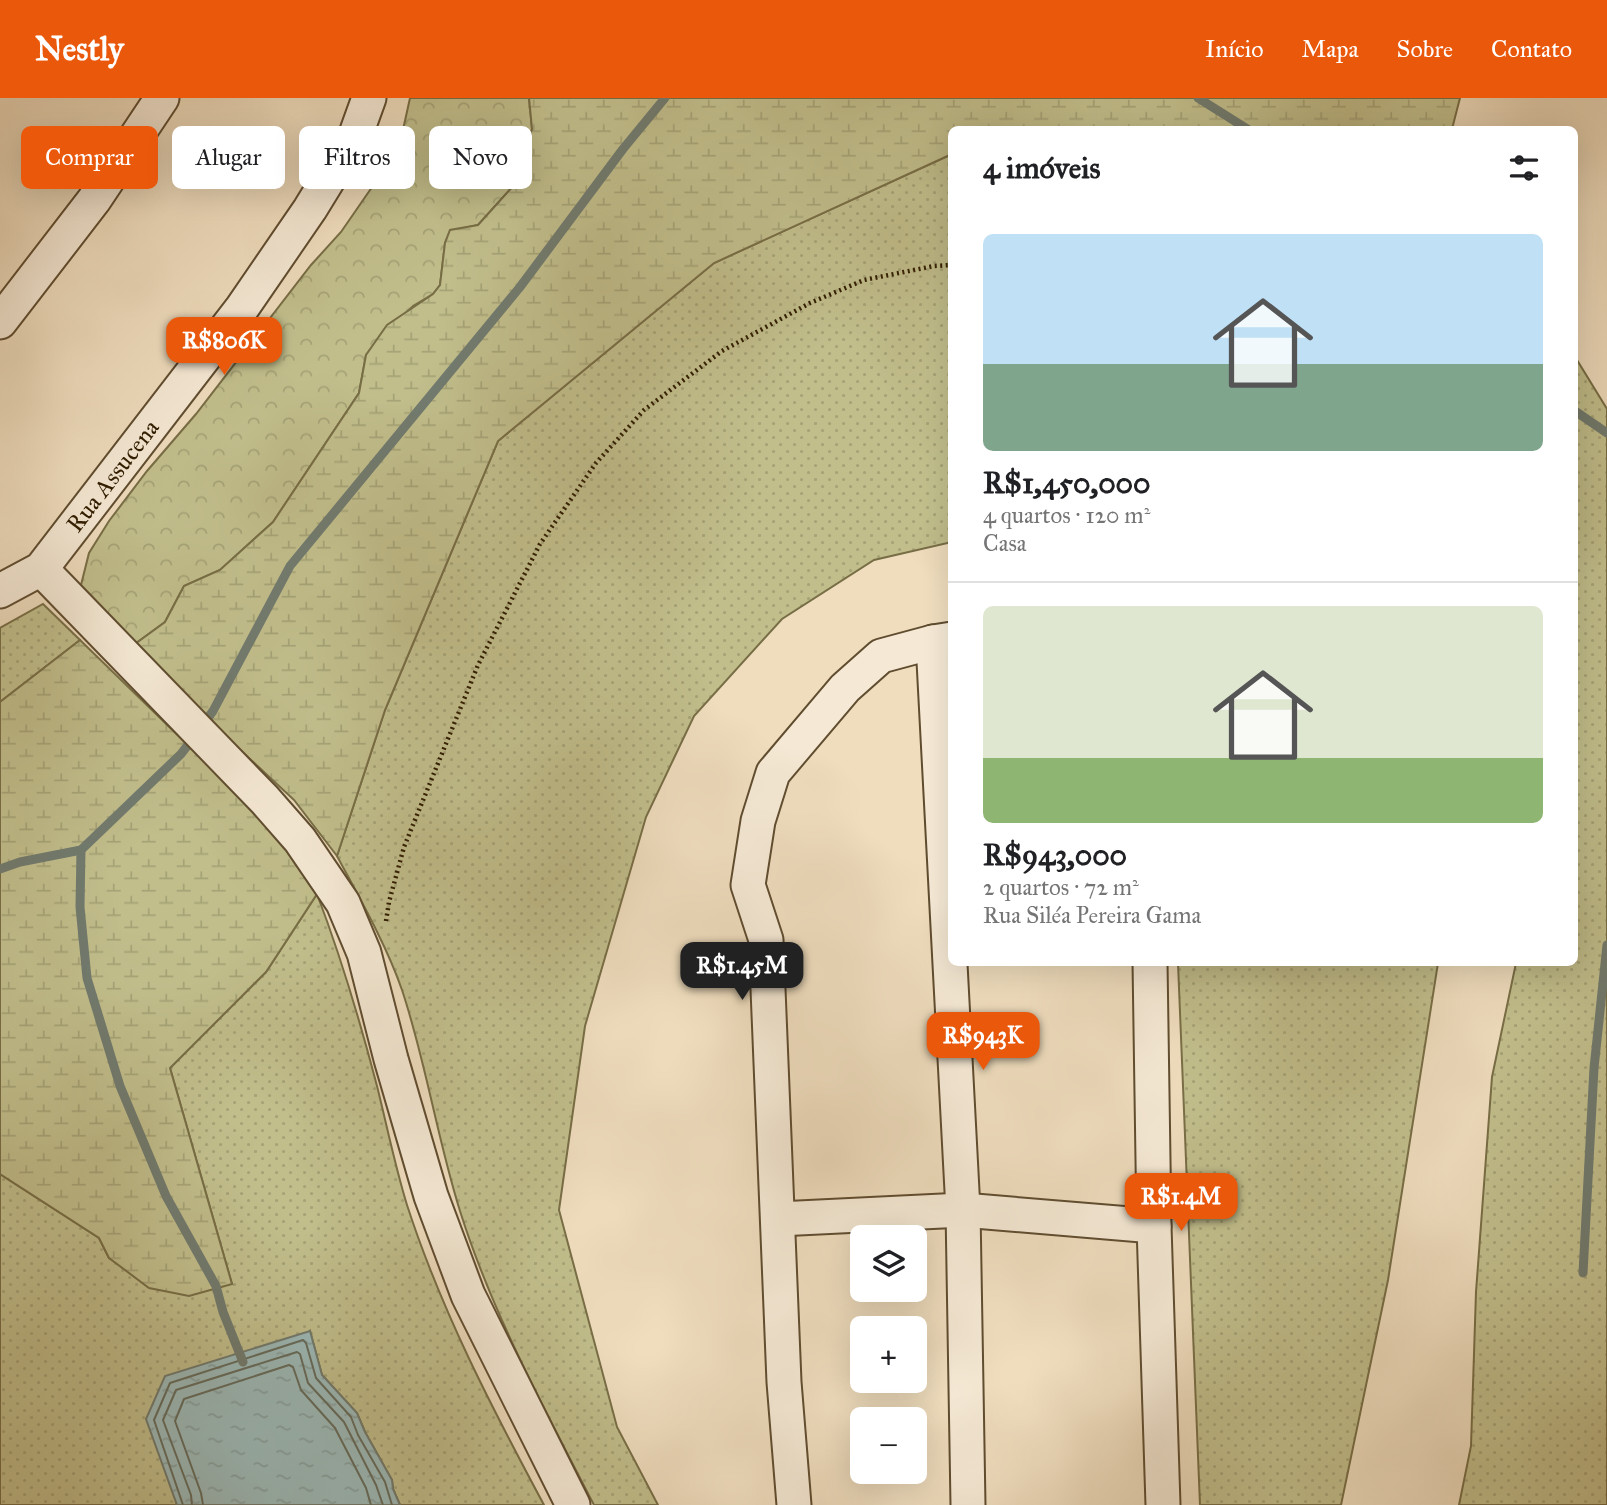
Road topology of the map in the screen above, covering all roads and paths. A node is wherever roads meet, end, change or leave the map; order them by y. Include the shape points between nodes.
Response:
1 (162, 98) edge
2 (369, 98) edge
3 (948, 265) edge
4 (0, 322) edge
5 (41, 569) junction
6 (0, 591) edge
7 (942, 640) edge
8 (948, 803) edge
9 (385, 929) dead end
10 (954, 966) edge
11 (1150, 966) edge
12 (963, 1210) junction
13 (778, 1219) junction
14 (1153, 1226) junction
15 (573, 1505) edge
16 (794, 1505) edge
17 (968, 1505) edge
18 (1163, 1505) edge

1 - 4 street via 93,200
2 - 5 street, Rua Assucena via 356,134 242,308
3 - 9 path via 864,280 810,303 722,351 644,410 596,463 540,544 478,665 404,847
5 - 6 street, Rua Assucena
5 - 15 street via 265,800 343,903 364,953 431,1196 468,1295
7 - 8 street
7 - 13 street via 881,656 845,688 773,773 758,821 748,885 766,940
10 - 12 street
11 - 14 street
12 - 13 street
12 - 14 street
12 - 17 street
13 - 16 street
14 - 18 street

